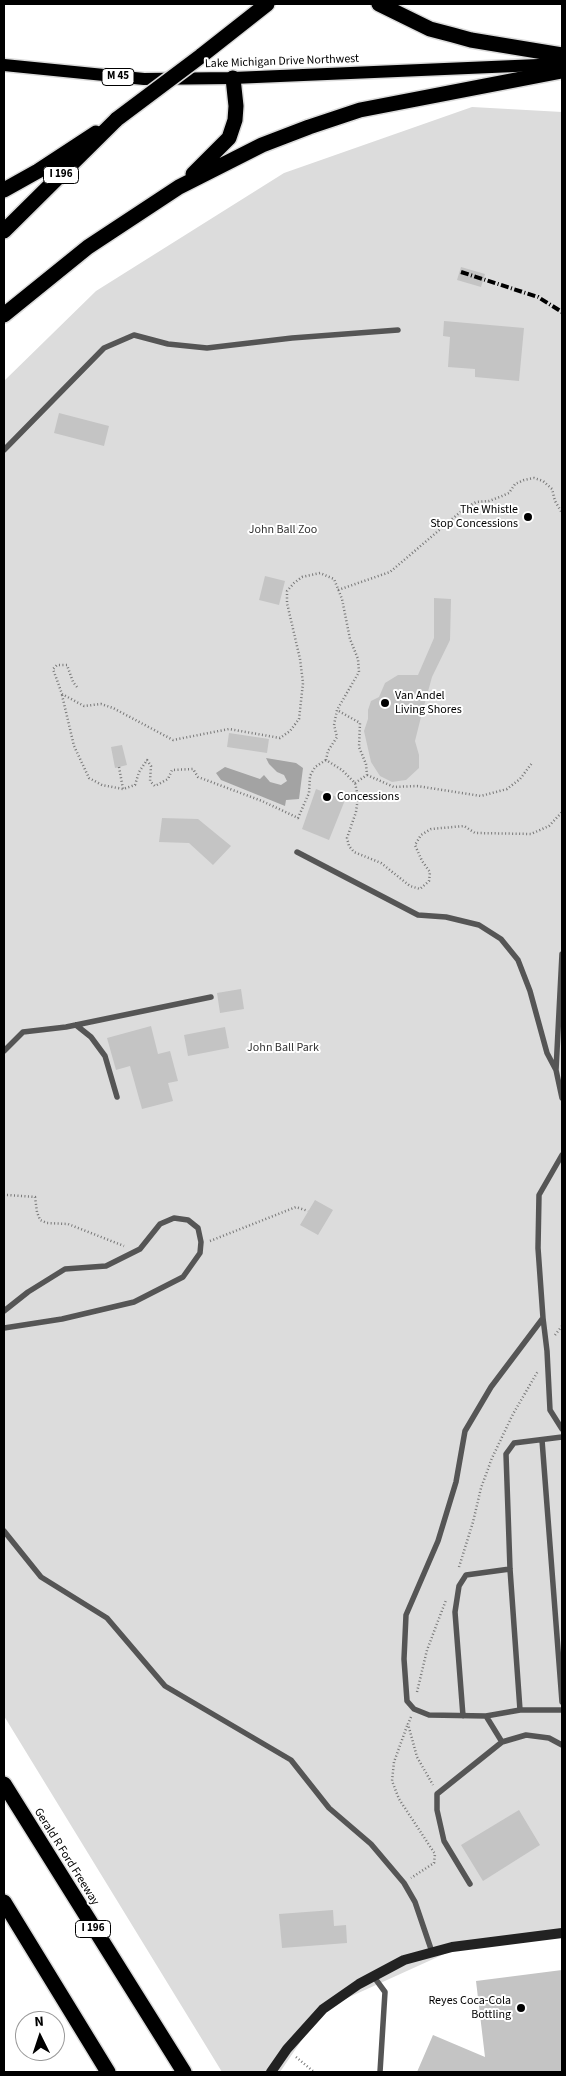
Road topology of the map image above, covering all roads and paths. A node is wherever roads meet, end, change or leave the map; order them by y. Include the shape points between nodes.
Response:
1 (267, 4) edge
2 (379, 4) edge
3 (562, 55) edge
4 (562, 64) edge
5 (4, 65) edge
6 (562, 71) edge
7 (233, 78) junction
8 (114, 121) junction
9 (179, 187) junction
10 (4, 190) edge
11 (4, 231) edge
12 (4, 315) edge
13 (398, 330) dead end
14 (4, 450) edge
15 (562, 513) edge
16 (338, 590) junction
17 (77, 687) dead end
18 (62, 694) junction
19 (338, 710) junction
20 (326, 760) junction
21 (532, 763) dead end
22 (119, 767) dead end
23 (367, 775) junction
24 (355, 783) junction
25 (123, 789) junction
26 (562, 812) edge
27 (297, 852) dead end
28 (562, 954) edge
29 (211, 997) dead end
30 (76, 1025) junction
31 (4, 1051) edge
32 (556, 1070) junction
33 (117, 1096) dead end
34 (562, 1098) edge
35 (562, 1154) edge
36 (7, 1195) dead end
37 (308, 1211) dead end
38 (201, 1242) junction
39 (134, 1252) junction
40 (4, 1311) edge
41 (543, 1318) junction
42 (562, 1326) edge
43 (4, 1328) edge
44 (547, 1351) junction
45 (562, 1429) edge
46 (562, 1437) edge
47 (542, 1440) junction
48 (4, 1531) edge
49 (510, 1569) junction
50 (457, 1573) dead end
51 (446, 1599) dead end
52 (562, 1702) edge
53 (414, 1709) junction
54 (520, 1710) junction
55 (562, 1710) edge
56 (463, 1716) junction
57 (486, 1716) junction
58 (408, 1724) junction
59 (502, 1742) junction
60 (562, 1745) edge
61 (4, 1784) edge
62 (437, 1794) junction
63 (404, 1883) junction
64 (470, 1884) dead end
65 (4, 1902) edge
66 (562, 1933) edge
67 (432, 1952) junction
68 (374, 1977) junction
69 (287, 2049) junction
70 (108, 2072) edge
71 (184, 2072) edge
72 (271, 2072) edge
73 (314, 2072) edge
74 (380, 2072) edge

1 - 8 highway, I 196, bridge
2 - 3 highway via 430,29 451,35
4 - 7 main road, Lake Michigan Drive Northwest
5 - 7 main road, Lake Michigan Drive Northwest / M 45 via 144,79
6 - 9 highway via 360,110 262,145
7 - 9 highway via 236,106 229,138
8 - 10 highway
8 - 11 highway, I 196
9 - 12 highway via 88,247
13 - 14 lane via 206,348 168,344 134,335 104,348
15 - 16 path via 552,489 543,481 534,478 524,480 502,496 476,502 464,509 390,572
16 - 18 path via 334,579 320,574 302,577 287,591 300,659 302,707 295,725 280,738 229,729 173,740 113,708 101,704 84,706
16 - 19 path via 359,672
17 - 18 path via 67,665 57,664 53,669
18 - 25 path via 74,746 89,778 102,785
19 - 20 path via 334,725 337,737
19 - 23 path via 360,723 359,747
20 - 24 path
20 - 25 path via 315,767 310,776 309,793 298,818 198,777 193,769 172,770 168,779 155,786 150,781 151,766 147,760 135,785
21 - 23 path via 520,779 507,788 481,796 417,786 394,787
22 - 25 path
23 - 24 path
24 - 26 path via 358,797 347,838 349,846 354,852 381,863 410,886 420,889 429,881 430,872 415,845 421,835 431,829 464,826 475,833 531,834 549,826
27 - 32 lane via 418,915 446,916 479,925 502,939 518,960 547,1053
28 - 32 lane
29 - 30 lane
30 - 31 lane via 23,1032
30 - 33 lane via 91,1037 105,1056
32 - 34 lane
35 - 41 lane via 539,1195 538,1248
36 - 39 path via 35,1197 40,1220 68,1224 124,1245
37 - 38 path via 296,1207
38 - 39 lane via 198,1228 188,1220 174,1218 160,1224
38 - 43 lane via 200,1253 183,1277 134,1302
39 - 40 lane via 106,1266 65,1269
41 - 44 lane
41 - 53 lane via 491,1387 465,1431 456,1482 438,1541 406,1614 406,1700
42 - 44 path
44 - 45 lane via 550,1410
44 - 50 path via 492,1458
46 - 47 lane
47 - 49 lane via 514,1443 506,1454
47 - 52 lane
48 - 63 lane via 41,1577 107,1618 165,1686 291,1760 329,1808 371,1844
49 - 54 lane
49 - 56 lane via 466,1575 458,1586 456,1612
51 - 53 path via 427,1650
53 - 56 lane via 429,1715
53 - 58 path
54 - 55 lane
54 - 57 lane
56 - 57 lane
57 - 59 lane
58 - 62 path via 418,1756
58 - 63 path via 394,1762 392,1781 399,1799 435,1854 434,1863
59 - 60 lane via 526,1735 549,1738
59 - 62 lane
61 - 71 highway, Gerald R Ford Freeway / I 196
62 - 64 lane via 444,1841
63 - 67 lane via 415,1902
65 - 70 highway
66 - 67 street
67 - 68 street via 404,1960
68 - 69 street via 323,2009
68 - 74 lane via 384,1992
69 - 72 street
69 - 73 path

